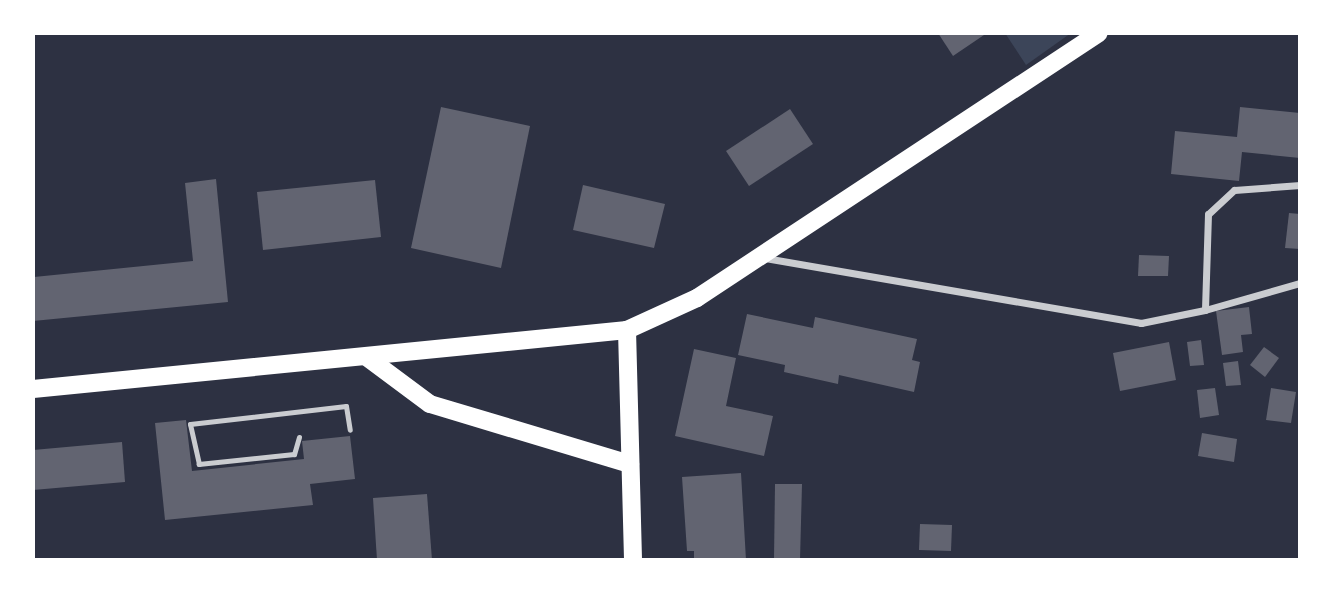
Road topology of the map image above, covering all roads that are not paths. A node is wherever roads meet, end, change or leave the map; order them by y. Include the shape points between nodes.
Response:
1 (1100, 33) edge
2 (1300, 185) edge
3 (760, 257) junction
4 (1300, 284) edge
5 (1205, 310) junction
6 (627, 330) junction
7 (368, 358) junction
8 (33, 389) edge
9 (350, 430) dead end
10 (299, 437) dead end
11 (630, 464) junction
12 (633, 560) edge

1 - 3 main road
2 - 5 street via 1234,190 1208,214
3 - 5 street via 1140,323
3 - 6 main road via 697,298
4 - 5 street
6 - 7 main road
6 - 11 main road
7 - 8 main road
7 - 11 main road via 430,404
9 - 10 lane via 346,406 190,424 199,464 294,454
11 - 12 main road

